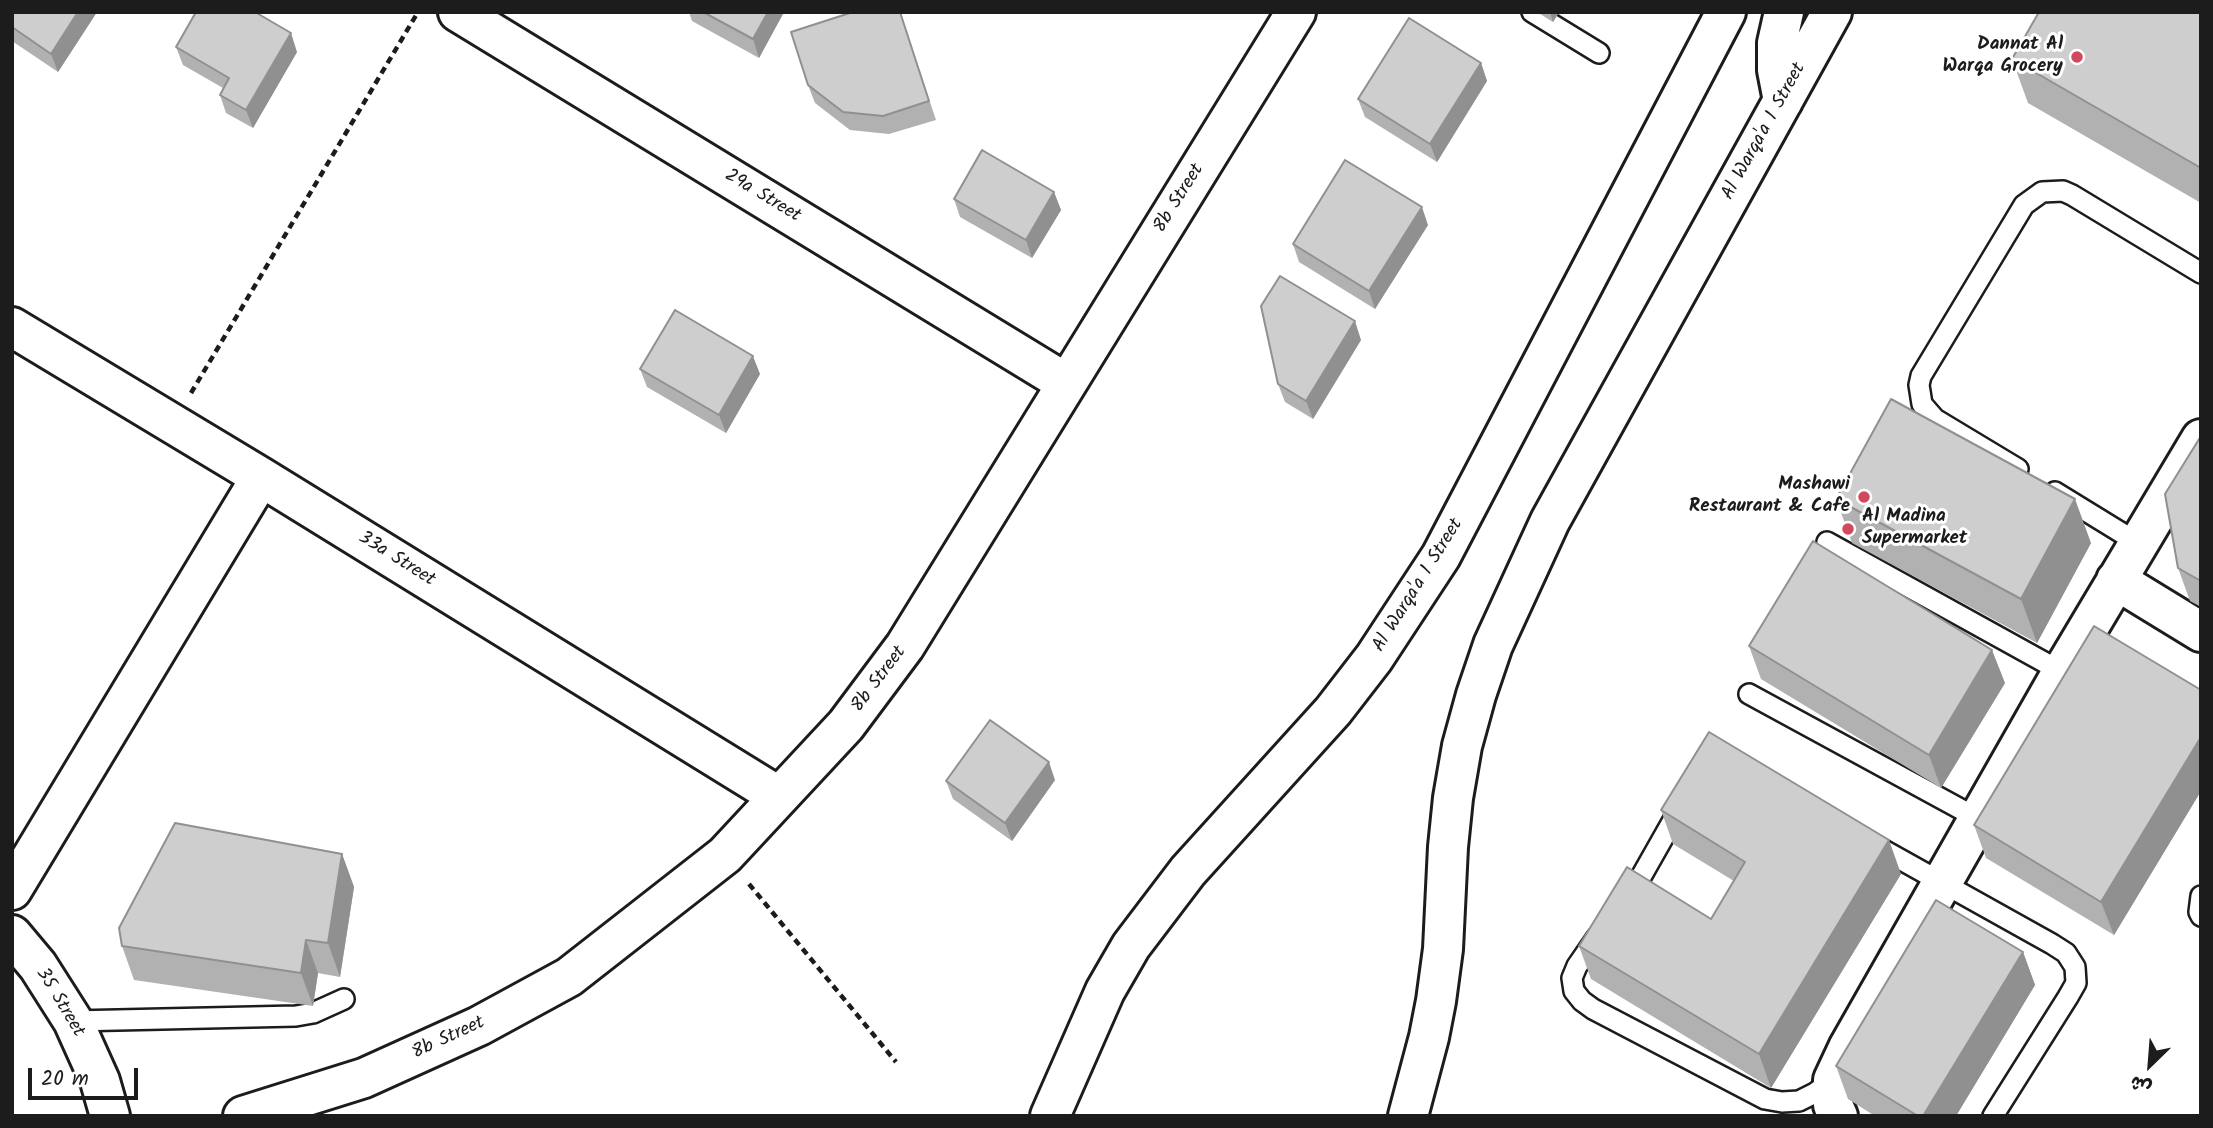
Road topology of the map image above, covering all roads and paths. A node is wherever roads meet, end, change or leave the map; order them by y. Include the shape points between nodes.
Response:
1 (418, 12) edge
2 (458, 12) edge
3 (1296, 12) edge
4 (1532, 12) edge
5 (1726, 12) edge
6 (1784, 12) edge
7 (1832, 12) edge
8 (1599, 53) dead end
9 (1783, 101) junction
10 (2201, 273) edge
11 (12, 327) edge
12 (1066, 383) junction
13 (173, 424) junction
14 (2201, 439) edge
15 (261, 477) junction
16 (1827, 542) dead end
17 (2138, 543) junction
18 (2116, 580) junction
19 (2201, 632) edge
20 (2062, 672) junction
21 (1749, 694) dead end
22 (1688, 793) edge
23 (778, 796) junction
24 (1978, 818) junction
25 (1857, 836) edge
26 (725, 855) junction
27 (1941, 882) junction
28 (12, 890) edge
29 (2201, 896) edge
30 (2201, 916) edge
31 (12, 935) edge
32 (344, 999) dead end
33 (73, 1021) junction
34 (895, 1062) dead end
35 (1835, 1098) edge
36 (110, 1116) edge
37 (243, 1116) edge
38 (1050, 1116) edge
39 (1408, 1116) edge
40 (1993, 1116) edge

1 - 13 path
2 - 12 street, 29a Street
3 - 12 street, 8b Street
4 - 8 lane
5 - 38 street, Al Warqa'a 1 Street via 1441,556 1333,711 1188,871 1131,946 1105,991
6 - 9 street via 1777,43
7 - 9 street, Al Warqa'a 1 Street
9 - 39 street, Al Warqa'a 1 Street via 1550,521 1493,645 1462,746 1448,847 1436,1001
10 - 17 lane via 2073,195 2042,192 2024,205 1921,376 1919,395 1935,419
11 - 13 street, 33a Street
12 - 23 street, 8b Street via 905,646 846,724
13 - 15 street, 33a Street
14 - 17 street
15 - 23 street, 33a Street
15 - 28 street
16 - 20 lane
17 - 18 street
18 - 19 street
18 - 20 street
20 - 24 street
21 - 24 lane
22 - 35 lane via 1632,894 1581,959 1572,978 1574,991 1582,1001 1765,1099 1799,1101 1815,1093
23 - 26 street, 8b Street
24 - 27 street
25 - 27 lane
26 - 34 path
26 - 37 street, 8b Street via 569,977 479,1026 364,1078
27 - 35 street via 1848,1048
27 - 40 lane via 2052,944 2066,953 2075,967 2076,983
29 - 30 lane
31 - 33 street, 35 Street
32 - 33 lane via 296,1016
33 - 36 street, 35 Street

